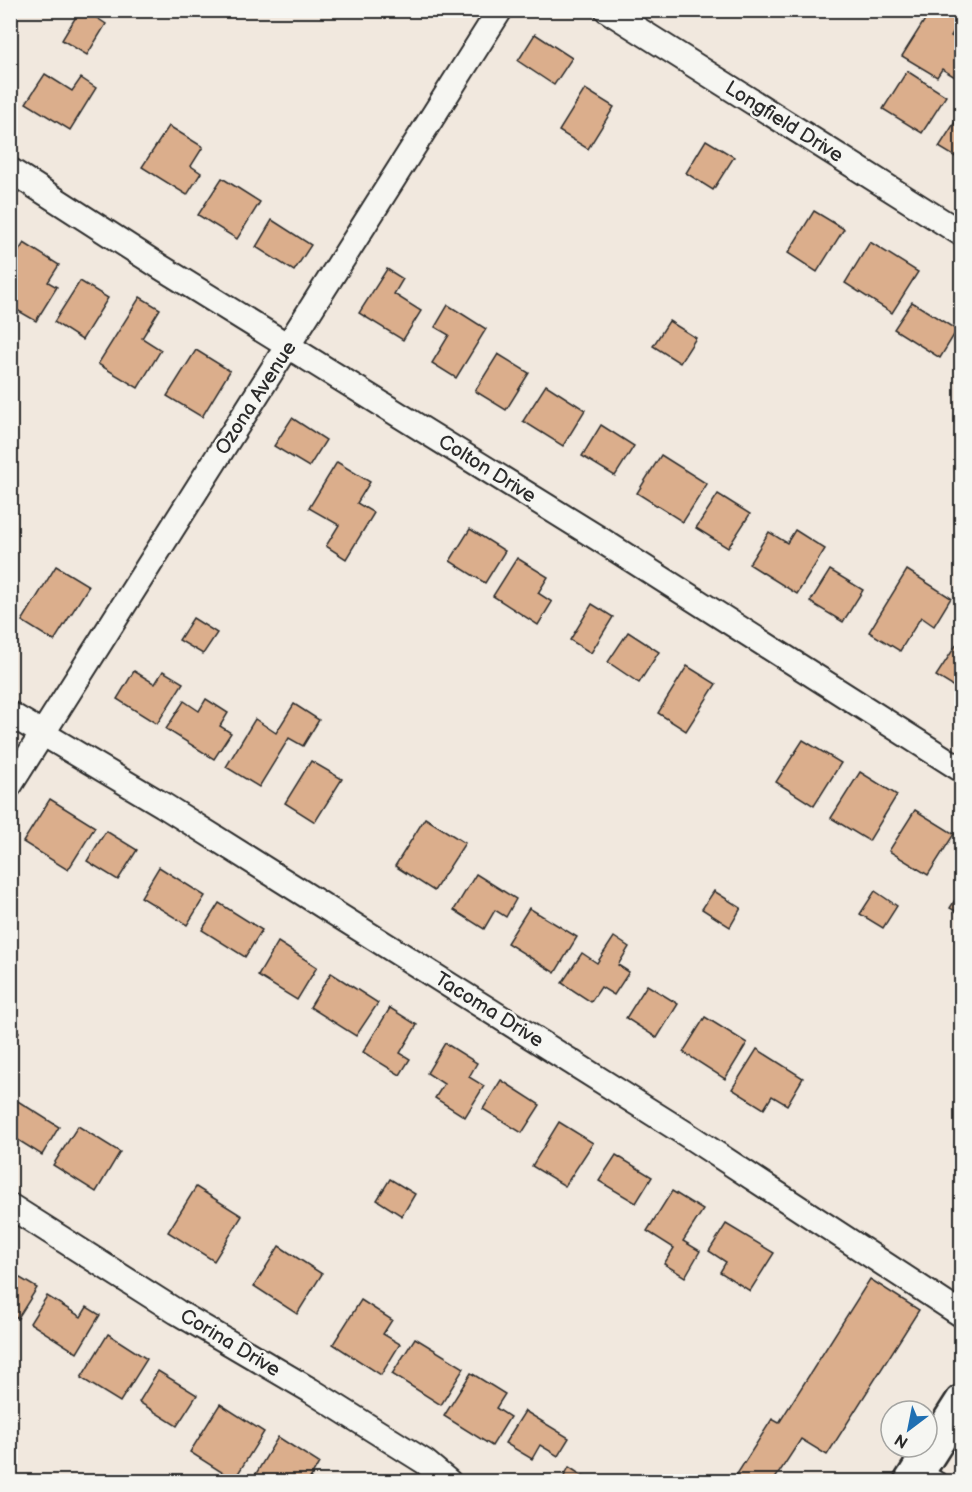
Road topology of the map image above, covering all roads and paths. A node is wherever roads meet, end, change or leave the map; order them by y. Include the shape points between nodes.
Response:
1 (500, 10) edge
2 (607, 10) edge
3 (10, 170) edge
4 (962, 234) edge
5 (289, 346) junction
6 (10, 714) edge
7 (44, 735) junction
8 (962, 770) edge
9 (10, 786) edge
10 (10, 1206) edge
11 (962, 1315) edge
12 (962, 1402) edge
13 (925, 1477) edge
14 (449, 1482) edge

1 - 5 street, Ozona Avenue
2 - 4 street, Longfield Drive
3 - 5 street, Colton Drive
5 - 7 street, Ozona Avenue
5 - 8 street, Colton Drive
6 - 7 street, Tacoma Drive
7 - 9 street, Ozona Avenue
7 - 11 street, Tacoma Drive via 163,805 686,1134
10 - 14 street, Corina Drive via 425,1462
12 - 13 street

